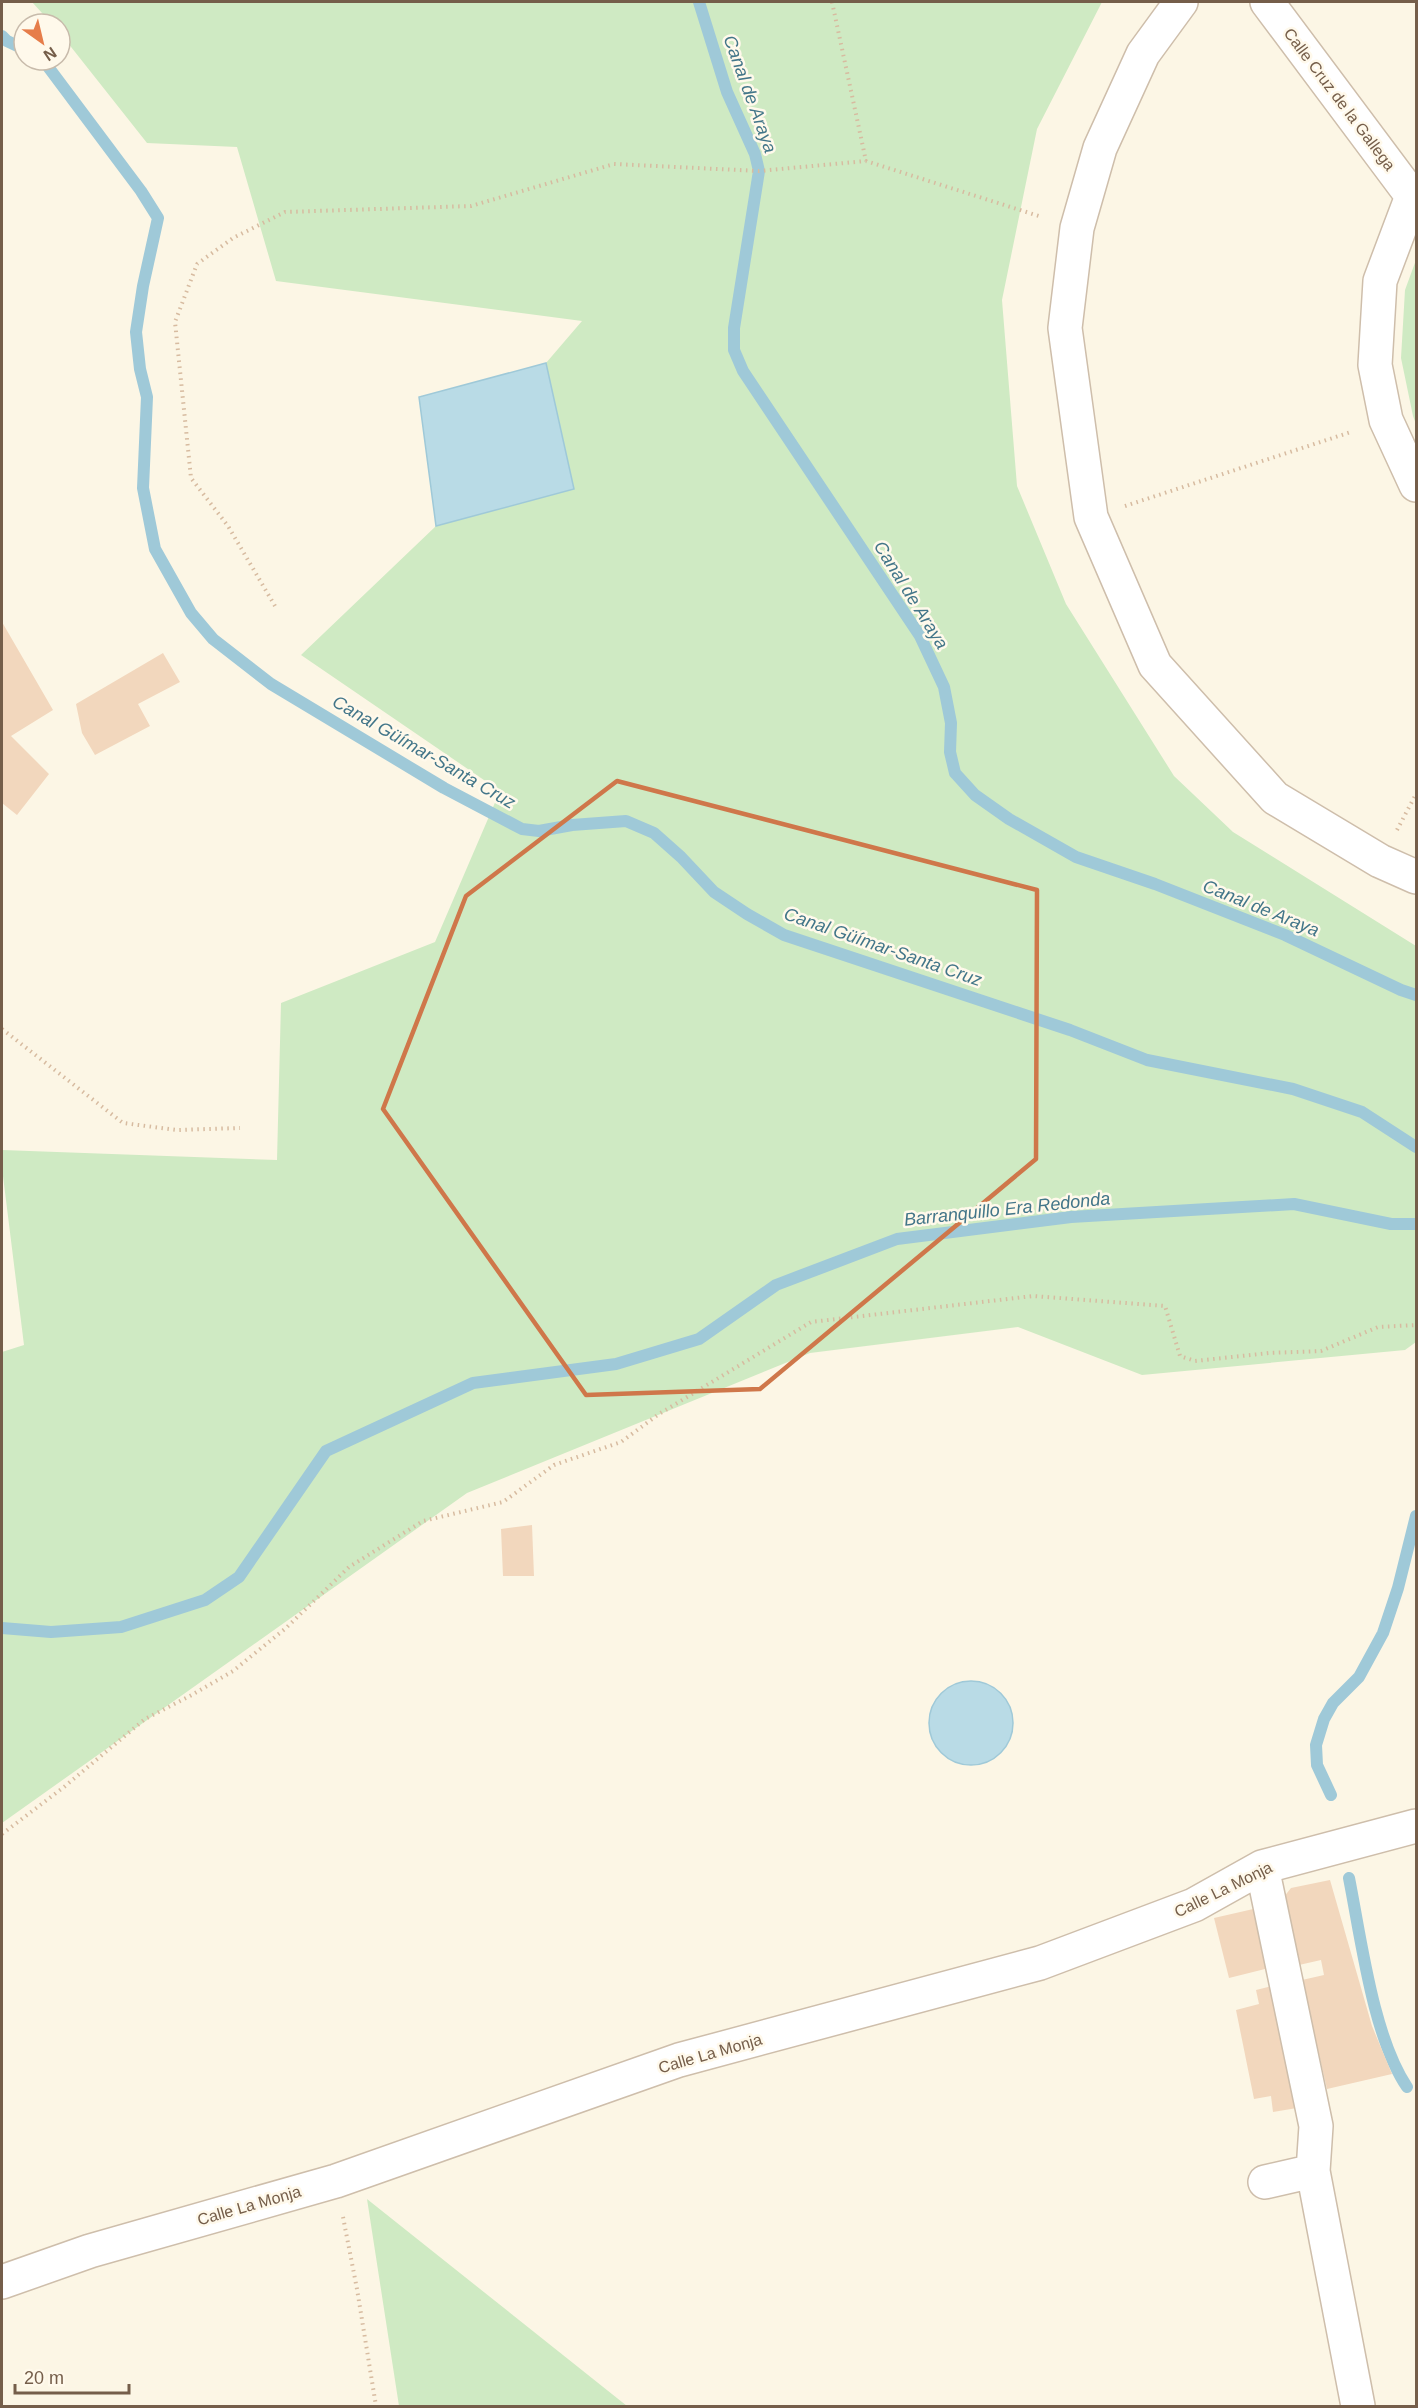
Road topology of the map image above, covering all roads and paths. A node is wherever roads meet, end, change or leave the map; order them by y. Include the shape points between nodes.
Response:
1 (832, 2) edge
2 (1181, 2) edge
3 (1267, 2) edge
4 (866, 161) junction
5 (1414, 193) edge
6 (1077, 228) junction
7 (1386, 420) junction
8 (1416, 485) edge
9 (1091, 517) junction
10 (275, 606) dead end
11 (1416, 877) edge
12 (2, 1029) edge
13 (240, 1128) dead end
14 (1416, 1325) edge
15 (2, 1834) edge
16 (1414, 1834) edge
17 (1262, 1867) junction
18 (1313, 2171) junction
19 (336, 2181) junction
20 (1265, 2182) dead end
21 (2, 2282) edge
22 (376, 2406) edge
23 (1358, 2406) edge

1 - 4 path
2 - 6 street via 1143,54 1100,148
3 - 5 street, Calle Cruz de la Gallega
4 - 6 path
4 - 10 path via 759,171 614,164 471,206 285,212 233,238 197,264 175,322 191,478 228,526
5 - 7 street via 1380,281 1375,365
6 - 9 street via 1065,328
7 - 8 street
7 - 9 path
9 - 11 street via 1155,665 1275,798 1380,861
12 - 13 path via 123,1123 177,1130
14 - 15 path via 1378,1327 1321,1350 1195,1361 1180,1356 1166,1306 1033,1296 811,1322 659,1414 621,1442 554,1465 503,1502 423,1521 349,1567 286,1628 233,1671 144,1719
16 - 17 street, Calle La Monja
17 - 18 street via 1316,2126
17 - 19 street, Calle La Monja via 1194,1905 1040,1964 679,2060
18 - 20 street
18 - 23 street
19 - 21 street, Calle La Monja via 90,2251
19 - 22 path

